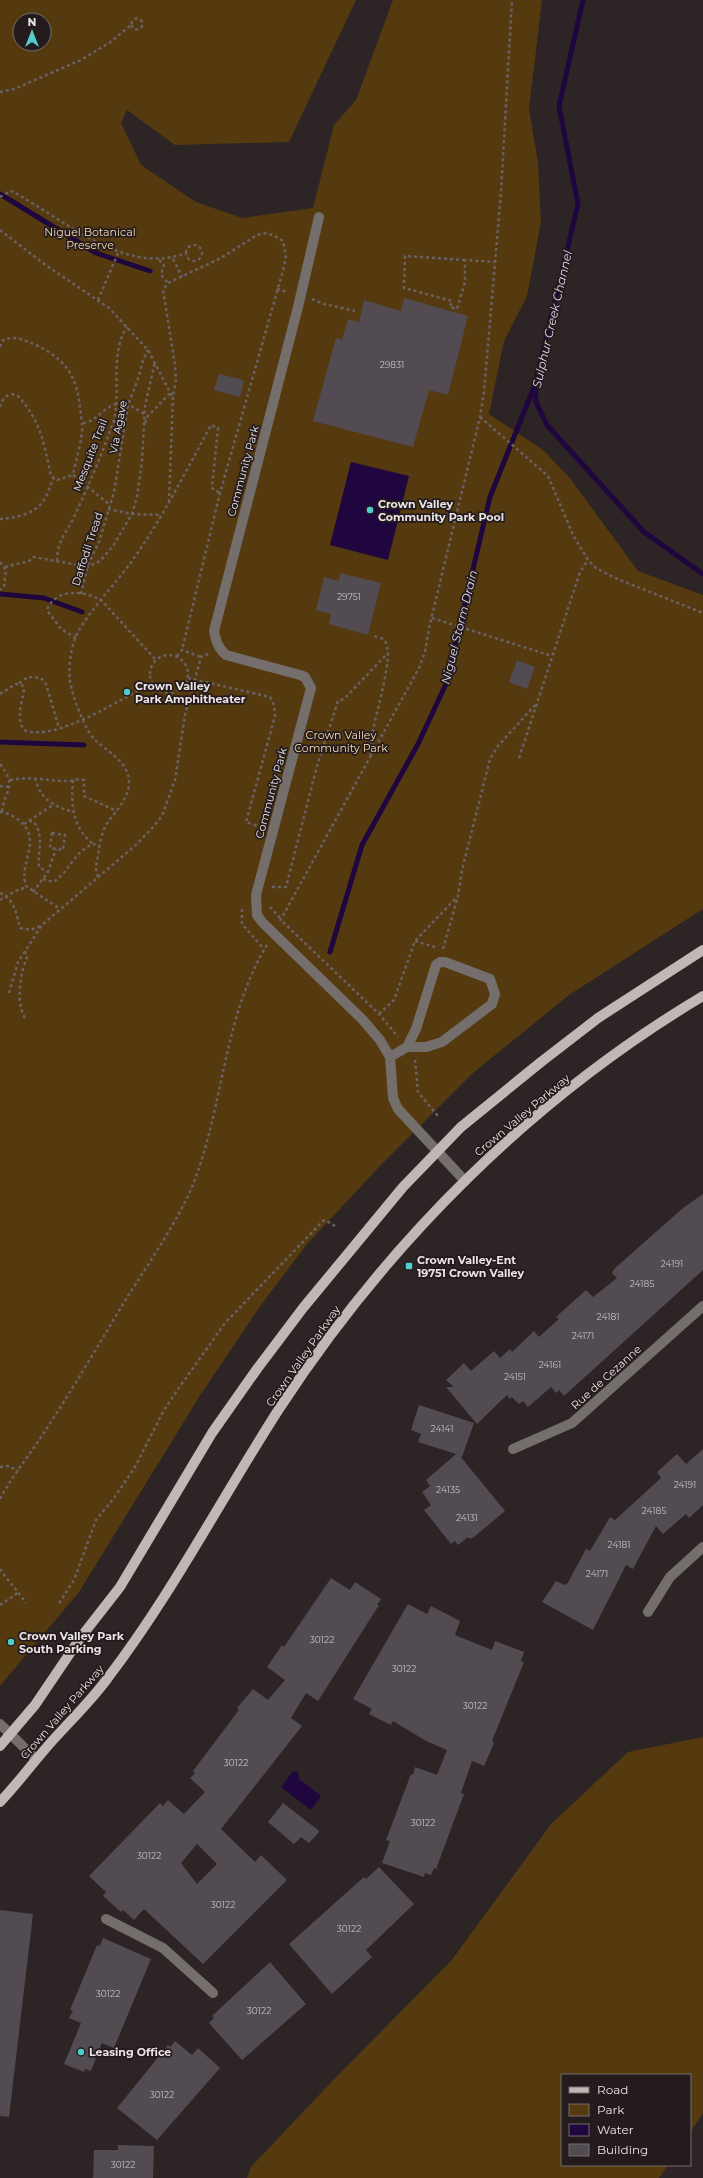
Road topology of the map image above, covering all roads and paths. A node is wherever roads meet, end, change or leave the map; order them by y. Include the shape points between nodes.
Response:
1 (512, 0) edge
2 (132, 24) junction
3 (0, 92) edge
4 (0, 197) edge
5 (319, 217) dead end
6 (0, 230) edge
7 (119, 251) junction
8 (186, 253) junction
9 (172, 258) junction
10 (159, 260) junction
11 (465, 260) junction
12 (494, 262) junction
13 (182, 277) junction
14 (168, 283) junction
15 (277, 289) junction
16 (301, 295) junction
17 (98, 300) junction
18 (355, 311) dead end
19 (127, 328) junction
20 (0, 347) edge
21 (148, 350) junction
22 (155, 362) junction
23 (171, 392) junction
24 (172, 396) junction
25 (115, 405) junction
26 (128, 405) junction
27 (0, 406) edge
28 (144, 414) junction
29 (148, 416) junction
30 (480, 417) junction
31 (82, 423) junction
32 (113, 424) junction
33 (144, 425) junction
34 (73, 475) junction
35 (54, 478) junction
36 (86, 486) junction
37 (220, 493) junction
38 (169, 502) junction
39 (110, 505) junction
40 (108, 509) junction
41 (132, 514) junction
42 (161, 515) junction
43 (0, 520) edge
44 (588, 560) junction
45 (57, 561) junction
46 (0, 562) edge
47 (5, 566) junction
48 (88, 567) junction
49 (2, 586) edge
50 (0, 590) edge
51 (81, 594) junction
52 (102, 601) junction
53 (703, 612) edge
54 (432, 618) junction
55 (374, 636) dead end
56 (76, 638) junction
57 (219, 648) junction
58 (182, 650) junction
59 (386, 655) junction
60 (177, 656) junction
61 (552, 656) junction
62 (201, 657) junction
63 (156, 660) junction
64 (188, 678) junction
65 (195, 679) junction
66 (19, 683) junction
67 (152, 683) junction
68 (0, 694) edge
69 (536, 704) junction
70 (83, 719) junction
71 (59, 728) junction
72 (371, 757) junction
73 (519, 758) dead end
74 (0, 764) edge
75 (35, 778) junction
76 (10, 780) junction
77 (74, 780) junction
78 (0, 786) edge
79 (10, 787) junction
80 (53, 804) junction
81 (117, 811) junction
82 (1, 812) edge
83 (74, 812) junction
84 (29, 821) junction
85 (24, 824) junction
86 (261, 830) dead end
87 (93, 844) junction
88 (99, 845) junction
89 (56, 849) junction
90 (48, 872) junction
91 (98, 877) junction
92 (43, 879) junction
93 (27, 887) junction
94 (0, 892) edge
95 (33, 892) junction
96 (268, 892) dead end
97 (7, 896) junction
98 (458, 896) junction
99 (0, 900) edge
100 (268, 900) dead end
101 (243, 906) dead end
102 (60, 909) junction
103 (281, 919) junction
104 (42, 925) junction
105 (415, 941) junction
106 (266, 946) dead end
107 (264, 949) junction
108 (443, 949) junction
109 (703, 950) edge
110 (24, 951) junction
111 (448, 952) dead end
112 (9, 993) dead end
113 (703, 996) edge
114 (379, 1014) junction
115 (26, 1020) dead end
116 (407, 1047) junction
117 (390, 1057) junction
118 (438, 1116) dead end
119 (437, 1152) junction
120 (465, 1181) junction
121 (334, 1226) dead end
122 (703, 1306) edge
123 (513, 1449) dead end
124 (0, 1467) edge
125 (18, 1470) junction
126 (0, 1499) edge
127 (703, 1548) edge
128 (0, 1569) edge
129 (19, 1592) junction
130 (26, 1603) dead end
131 (59, 1603) dead end
132 (0, 1605) edge
133 (648, 1612) dead end
134 (0, 1724) edge
135 (10, 1734) junction
136 (0, 1746) edge
137 (36, 1759) junction
138 (0, 1802) edge
139 (106, 1919) dead end
140 (213, 1993) dead end

1 - 12 path via 501,192
2 - 2 path via 138,19 143,25 138,30 133,28
2 - 3 path via 112,41 81,60 14,89
4 - 7 path via 11,191 87,238
5 - 16 street, Community Park
6 - 17 path
7 - 10 path
7 - 17 path
8 - 8 path via 189,247 194,245 201,249 202,254 200,259 192,261
8 - 9 path
9 - 10 path
9 - 13 path
10 - 14 path via 164,265 161,275
11 - 11 path via 465,282 457,309 450,307 452,301 404,288 405,256
11 - 12 path
12 - 30 path via 487,365
13 - 14 path
13 - 15 path via 221,258 257,235 266,234 284,241 286,255
14 - 24 path via 163,290 175,364 176,380
15 - 16 path
15 - 37 path
16 - 18 path via 324,304
16 - 57 street, Community Park via 214,631
17 - 19 path
19 - 21 path
19 - 25 path, Mesquite Trail via 121,341
20 - 31 path via 3,340 17,338 45,350 68,370 76,382
21 - 22 path
21 - 26 path, Via Agave
22 - 23 path
22 - 28 path
23 - 24 path
23 - 29 path
24 - 38 path
25 - 26 path
25 - 31 path via 106,408 89,422
25 - 32 path, Mesquite Trail
26 - 28 path
26 - 32 path
26 - 39 path, Via Agave
27 - 35 path via 3,398 11,394 18,396 25,404 43,436 51,476
28 - 29 path
28 - 33 path
29 - 33 path
30 - 44 path via 543,470 551,482 573,535
30 - 54 path
31 - 34 path
32 - 36 path, Mesquite Trail
33 - 41 path via 142,461
34 - 35 path via 57,480
34 - 36 path
35 - 43 path via 45,499 33,510
36 - 39 path
36 - 45 path, Mesquite Trail via 72,520 59,541
37 - 38 path via 212,488 218,428 211,425
37 - 58 path
38 - 42 path
39 - 40 path, Via Agave
40 - 41 path
40 - 48 path, Daffodil Tread via 99,542
41 - 42 path
41 - 48 path via 113,546 100,561
42 - 52 path via 133,560
44 - 53 path via 604,573
44 - 61 path via 580,572
45 - 47 path via 34,557
45 - 48 path
46 - 47 path
47 - 49 path via 6,574
48 - 51 path, Daffodil Tread
49 - 50 path
51 - 52 path via 93,595
51 - 56 path via 56,597 46,610 58,626
52 - 56 path via 87,618
52 - 63 path
54 - 61 path
54 - 72 path via 419,668
55 - 59 path via 386,643
56 - 70 path via 70,666 70,681
57 - 62 path
57 - 117 street, Community Park via 234,658 305,677 311,688 256,895 257,915 362,1019 380,1040
58 - 60 path
58 - 62 path
59 - 72 path via 386,680 371,733
59 - 96 path via 344,699 338,701 317,766 286,887 275,886
60 - 63 path via 166,655
60 - 64 path via 186,663
61 - 69 path
62 - 65 path
63 - 67 path via 151,667
64 - 65 path
64 - 67 path via 187,684 179,692 169,694 159,691
65 - 86 path via 270,697 274,705 275,716 246,822 260,826
65 - 91 path via 185,715 175,780 167,804 153,828
66 - 68 path
66 - 71 path via 28,677 41,678 46,684
66 - 71 path via 24,688 19,710 24,730 30,732
67 - 70 path
69 - 73 path
69 - 98 path via 498,746 490,759 462,870
70 - 71 path
70 - 81 path via 94,739 111,751 129,778 128,791
72 - 103 path
74 - 76 path
75 - 76 path
75 - 77 path
75 - 80 path via 41,794
76 - 79 path
77 - 81 path via 84,780 84,796
77 - 83 path
78 - 79 path
79 - 82 path
80 - 83 path
80 - 84 path
81 - 88 path via 106,827
82 - 85 path
83 - 87 path via 75,824 84,837
84 - 85 path
84 - 90 path via 34,822 40,834 39,867
85 - 93 path via 31,842 24,874
87 - 88 path
87 - 92 path via 79,852 58,879 53,882
88 - 91 path via 95,871
89 - 89 path via 63,850 65,835 52,834 50,848
89 - 90 path
90 - 92 path
91 - 102 path
92 - 95 path
93 - 95 path
93 - 97 path
94 - 97 path
95 - 102 path
97 - 99 path
97 - 104 path via 13,904 20,928 31,930
98 - 105 path
98 - 108 path
100 - 103 path via 270,907
101 - 107 path via 242,924
102 - 104 path
103 - 114 path
104 - 110 path
105 - 108 path
105 - 114 path via 394,1000
106 - 107 path
107 - 125 path via 249,982 234,1028 212,1128 188,1195 169,1231 98,1346
108 - 111 path
109 - 119 main road via 598,1018 461,1127
110 - 112 path
110 - 115 path via 27,957 20,978 20,1007
113 - 120 main road, Crown Valley Parkway via 666,1018 595,1069 491,1155
114 - 116 path
116 - 116 street via 426,1047 442,1042 492,1004 495,994 490,979 446,962 436,965 416,1029
116 - 117 street
116 - 118 path via 416,1062 418,1092
117 - 119 street, Community Park via 394,1098 398,1109
119 - 120 street, Community Park
119 - 135 main road via 388,1204 257,1369 212,1434 120,1587 81,1637 35,1705
120 - 137 main road, Crown Valley Parkway via 370,1283 280,1408 190,1557 106,1681
121 - 131 path via 323,1221 225,1323 163,1412 131,1473 96,1520 74,1580
122 - 123 street, Rue de Cezanne via 572,1423
124 - 125 path via 9,1466
125 - 126 path
127 - 133 street via 670,1577
128 - 129 path
129 - 130 path
129 - 132 path
134 - 135 street
135 - 136 main road
135 - 137 street
137 - 138 main road, Crown Valley Parkway
139 - 140 street via 163,1948

